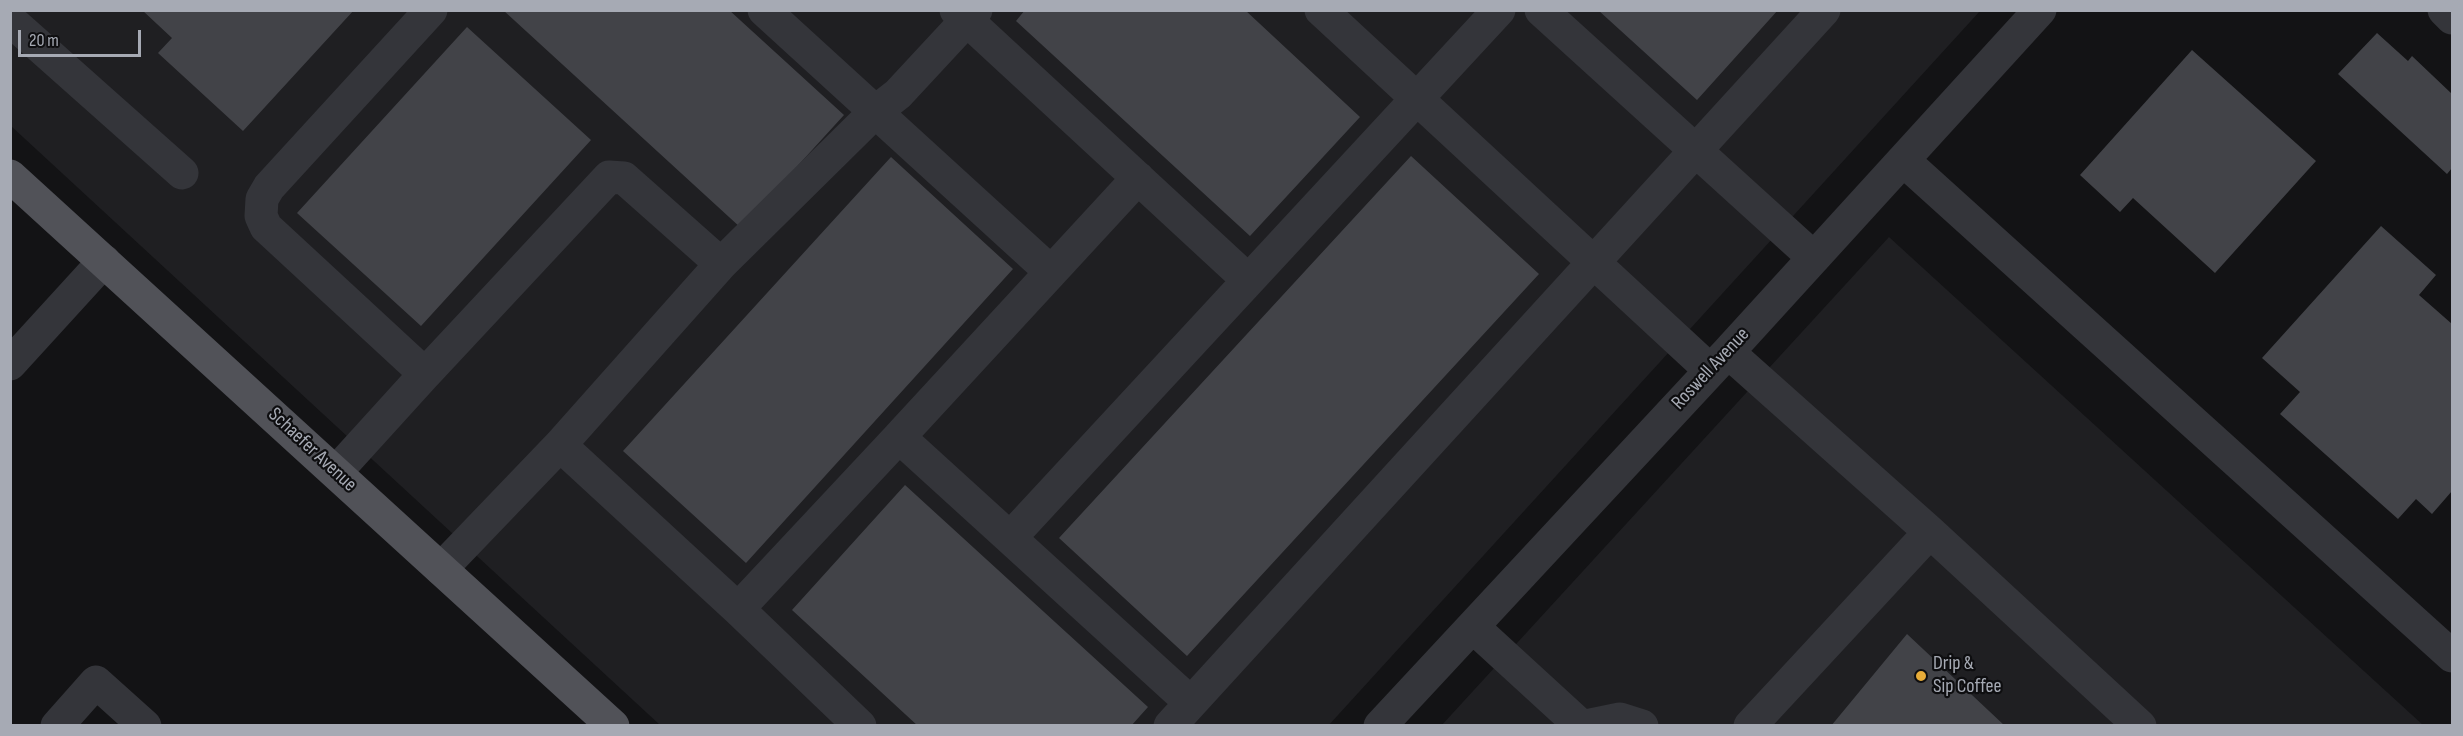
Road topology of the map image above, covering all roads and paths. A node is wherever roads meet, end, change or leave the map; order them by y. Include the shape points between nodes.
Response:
1 (431, 10) edge
2 (764, 10) edge
3 (1321, 10) edge
4 (1500, 10) edge
5 (1541, 10) edge
6 (1824, 10) edge
7 (2040, 10) edge
8 (2444, 10) edge
9 (966, 14) edge
10 (2452, 18) edge
11 (10, 20) edge
12 (1419, 100) junction
13 (875, 112) junction
14 (1695, 152) junction
15 (1903, 160) junction
16 (182, 173) dead end
17 (10, 176) edge
18 (1138, 178) junction
19 (1814, 258) junction
20 (104, 261) junction
21 (1594, 262) junction
22 (720, 264) junction
23 (1051, 272) junction
24 (1248, 280) junction
25 (1719, 361) junction
26 (10, 364) edge
27 (425, 374) junction
28 (899, 437) junction
29 (560, 445) junction
30 (336, 472) junction
31 (1930, 532) junction
32 (1010, 538) junction
33 (441, 569) junction
34 (738, 609) junction
35 (1473, 627) junction
36 (2452, 656) edge
37 (1180, 714) edge
38 (57, 726) edge
39 (145, 726) edge
40 (613, 726) edge
41 (860, 726) edge
42 (1380, 726) edge
43 (1581, 726) edge
44 (1586, 726) edge
45 (1642, 726) edge
46 (1750, 726) edge
47 (2140, 726) edge

1 - 27 street via 269,187 262,199 261,216 273,235
2 - 13 street
3 - 12 street
4 - 12 street
5 - 14 street
6 - 14 street
7 - 15 street, Roswell Avenue
8 - 10 street
9 - 13 street via 898,94
9 - 18 street
11 - 16 street
12 - 21 street
12 - 24 street
13 - 22 street
13 - 23 street
14 - 19 street
14 - 21 street
15 - 19 street, Roswell Avenue
15 - 36 street
17 - 20 main road, Schaefer Avenue
18 - 23 street
18 - 24 street
19 - 25 street, Roswell Avenue
20 - 26 street
20 - 30 main road, Schaefer Avenue
21 - 25 street
21 - 37 street
22 - 27 street via 624,178 609,177
22 - 29 street
23 - 28 street
24 - 32 street
25 - 31 street
25 - 35 street, Roswell Avenue
27 - 30 street
28 - 32 street
28 - 34 street
29 - 33 street
29 - 34 street
30 - 33 main road, Schaefer Avenue
31 - 46 street
31 - 47 street
32 - 37 street
33 - 40 main road, Schaefer Avenue
34 - 41 street
35 - 42 street, Roswell Avenue
35 - 43 street
38 - 39 street via 96,682
44 - 45 street via 1620,719

